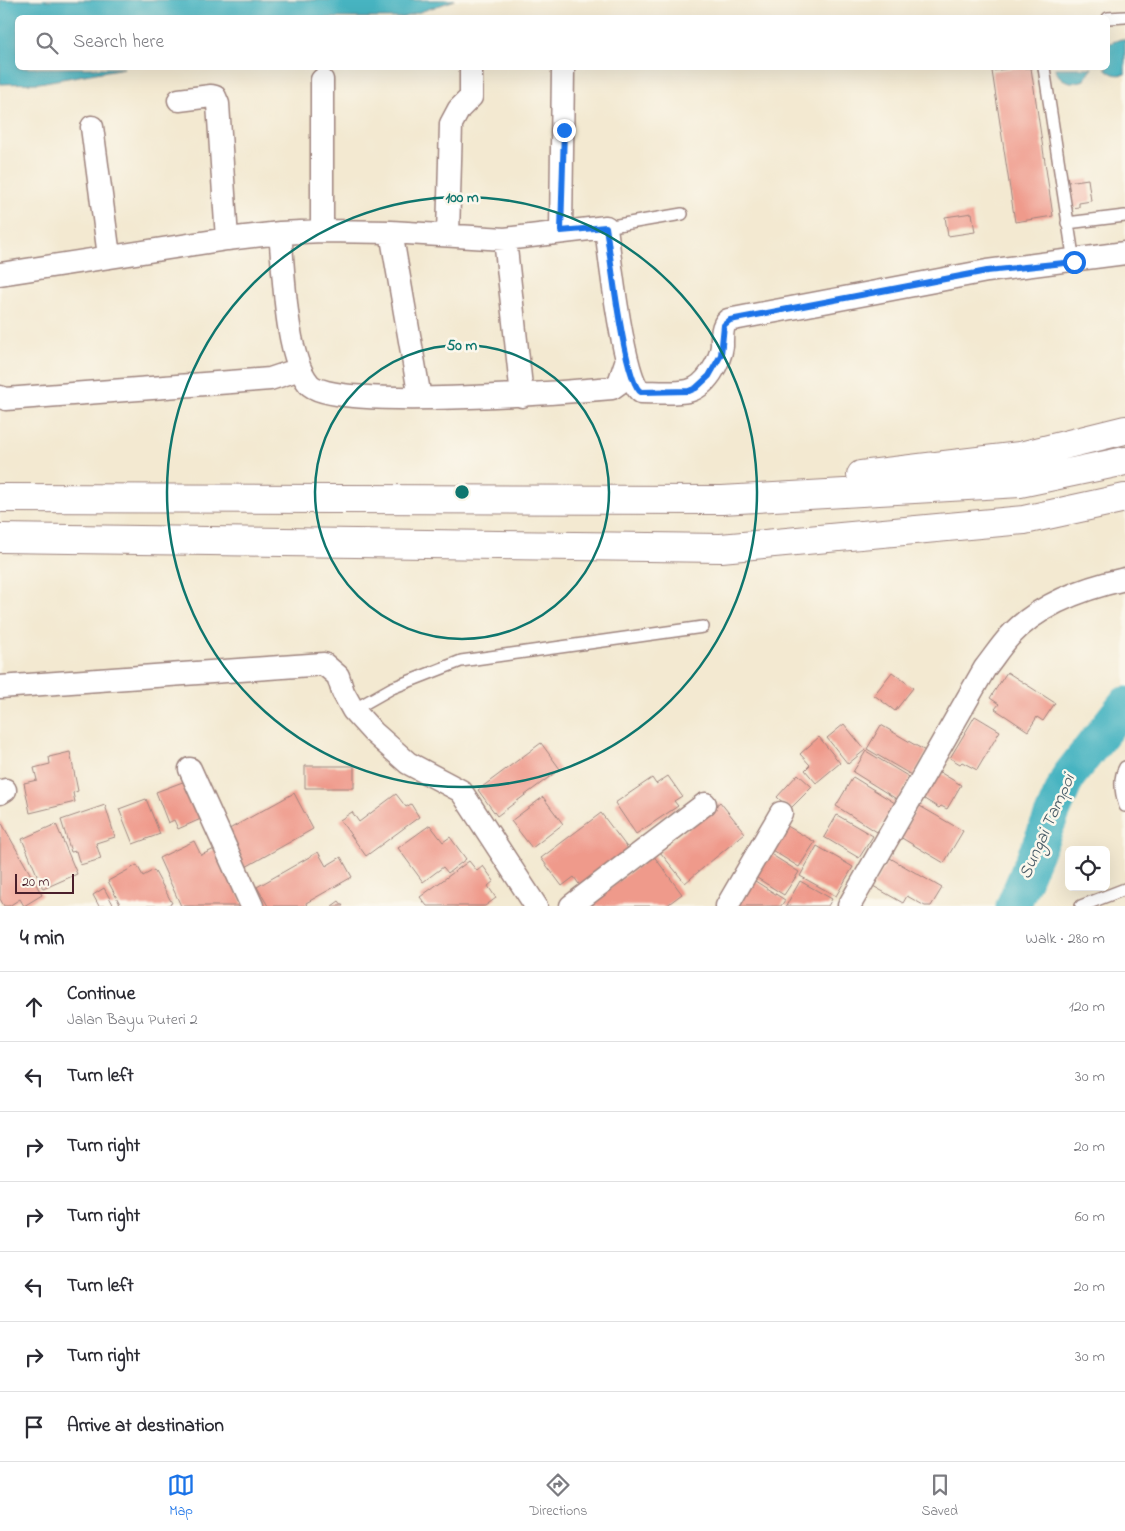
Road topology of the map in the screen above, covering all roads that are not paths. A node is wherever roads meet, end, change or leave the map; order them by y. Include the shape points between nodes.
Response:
1 (1125, 17) edge
2 (1110, 18) edge
3 (471, 70) edge
4 (563, 70) edge
5 (1044, 70) edge
6 (322, 80) dead end
7 (179, 100) dead end
8 (92, 127) dead end
9 (682, 214) dead end
10 (1125, 216) edge
11 (1067, 223) junction
12 (606, 227) junction
13 (322, 231) junction
14 (561, 231) junction
15 (391, 232) junction
16 (280, 234) junction
17 (448, 235) junction
18 (227, 239) junction
19 (505, 239) junction
20 (1125, 253) edge
21 (109, 256) junction
22 (1074, 262) junction
23 (0, 274) edge
24 (626, 362) junction
25 (300, 369) junction
26 (522, 396) junction
27 (0, 397) edge
28 (420, 398) junction
29 (1125, 430) edge
30 (1125, 461) edge
31 (0, 498) edge
32 (1125, 498) edge
33 (722, 500) junction
34 (0, 538) edge
35 (1125, 579) edge
36 (703, 627) dead end
37 (0, 688) edge
38 (353, 710) junction
39 (1125, 767) edge
40 (190, 769) dead end
41 (705, 804) dead end
42 (1125, 806) edge
43 (780, 813) dead end
44 (1125, 889) edge
45 (252, 906) edge
46 (536, 906) edge
47 (571, 906) edge
48 (727, 906) edge
49 (849, 906) edge
50 (1081, 906) edge

1 - 2 lane
3 - 17 street via 471,97 451,124
4 - 14 street
5 - 11 lane
6 - 13 street
7 - 18 street via 211,96 218,104
8 - 21 street
9 - 12 lane
10 - 11 lane
11 - 22 lane
12 - 14 street
12 - 24 street
13 - 15 street
13 - 16 street
14 - 19 street
15 - 17 street
15 - 28 street
16 - 18 street
16 - 25 street via 290,332
17 - 19 street
18 - 21 street
19 - 26 street
20 - 22 street
21 - 23 street
22 - 24 street via 987,271 728,320 723,329 721,355 712,372 689,391 638,390
24 - 26 street via 619,383 612,388
25 - 27 street via 270,379
25 - 28 street via 314,389 330,394
26 - 28 street
29 - 33 highway via 1020,456 788,483
30 - 33 highway via 1020,483
31 - 33 highway
32 - 34 highway via 1024,520 720,548
35 - 49 street via 1062,600 1033,615 1009,637 981,676
36 - 38 lane via 461,661 392,688
37 - 38 street via 324,664 338,676 342,692
38 - 46 street via 408,762 461,791
39 - 42 lane via 1120,793
40 - 45 street
41 - 47 street
43 - 48 street
44 - 50 lane

